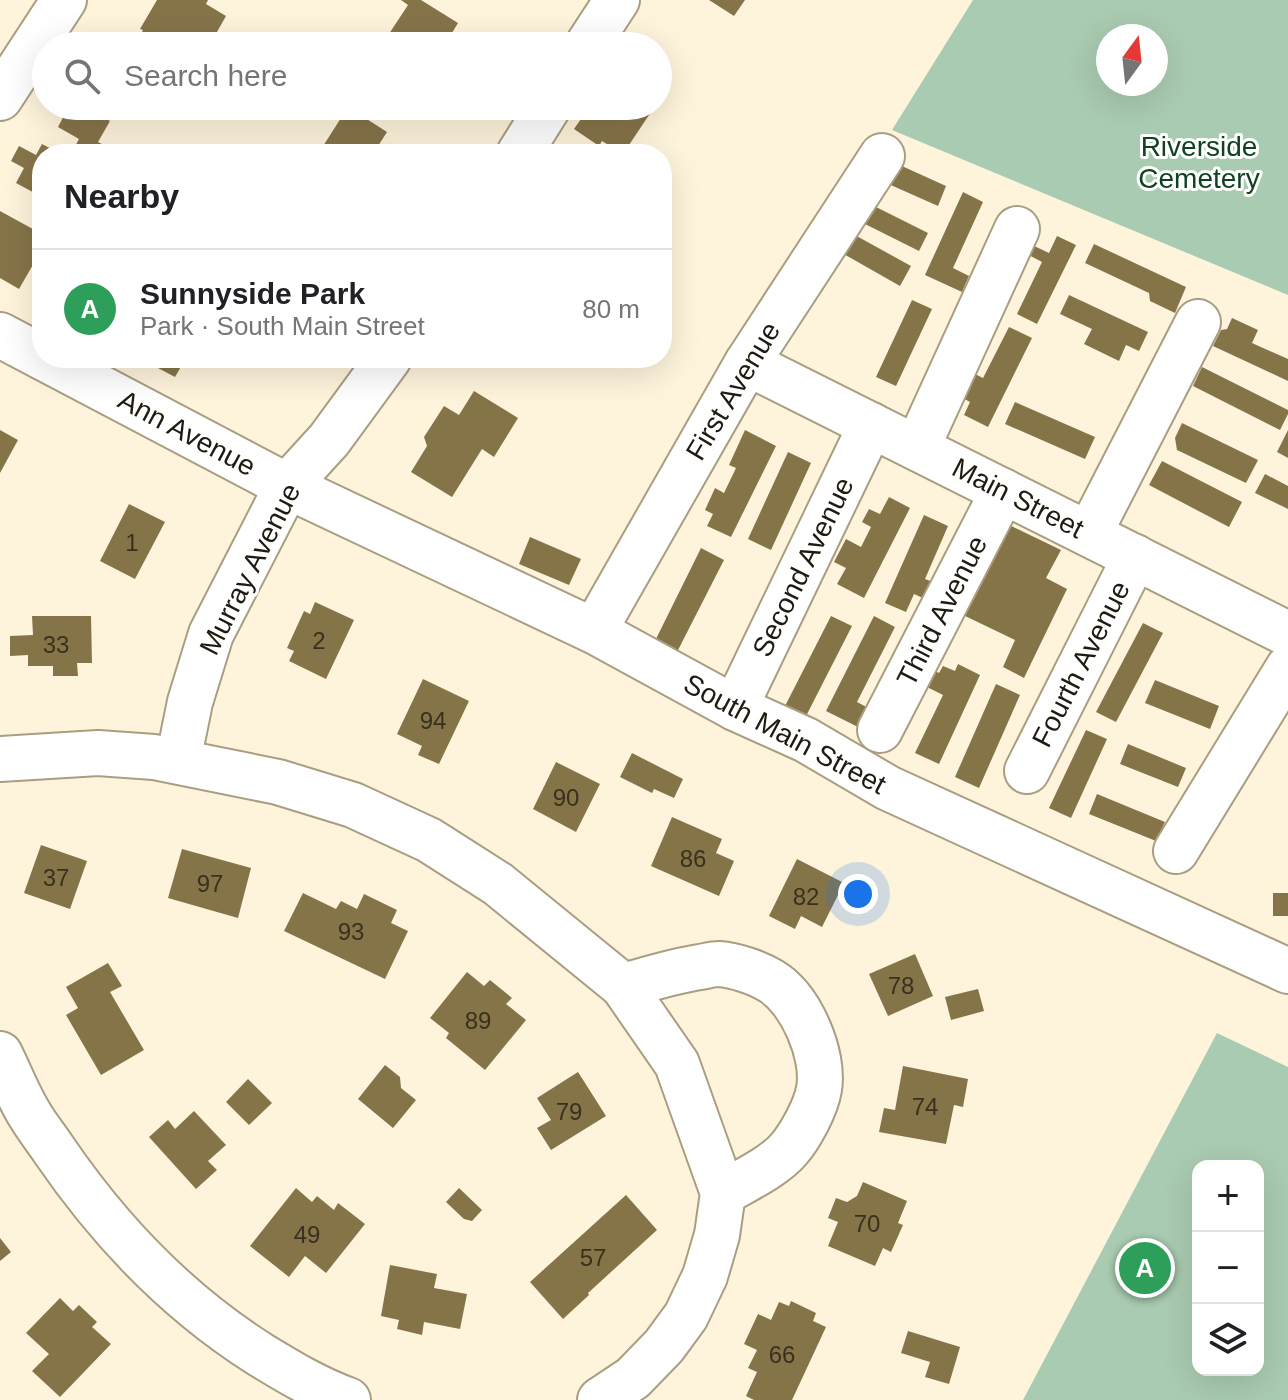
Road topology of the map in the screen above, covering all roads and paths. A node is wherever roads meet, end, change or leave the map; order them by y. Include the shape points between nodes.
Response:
1 (64, 0) edge
2 (617, 0) edge
3 (43, 32) edge
4 (596, 32) edge
5 (32, 49) edge
6 (0, 98) edge
7 (540, 120) edge
8 (525, 144) edge
9 (882, 156) dead end
10 (1017, 229) dead end
11 (1198, 322) dead end
12 (0, 335) edge
13 (32, 351) edge
14 (747, 363) junction
15 (64, 368) edge
16 (382, 368) edge
17 (871, 425) junction
18 (917, 448) junction
19 (287, 486) junction
20 (1003, 491) junction
21 (1089, 534) junction
22 (1135, 557) junction
23 (594, 631) junction
24 (1288, 634) edge
25 (1288, 668) edge
26 (735, 708) junction
27 (880, 730) dead end
28 (0, 759) edge
29 (178, 761) junction
30 (1027, 771) dead end
31 (1176, 851) dead end
32 (1288, 971) edge
33 (623, 986) junction
34 (0, 1054) edge
35 (723, 1193) junction
36 (348, 1400) edge
37 (600, 1400) edge

1 - 3 street
2 - 4 street
5 - 6 street
7 - 8 street
9 - 14 street, First Avenue
10 - 18 street
11 - 21 street
12 - 13 street, Ann Avenue
14 - 17 street, Main Street
14 - 23 street, First Avenue
15 - 19 street, Ann Avenue
16 - 19 street, Murray Avenue
17 - 18 street, Main Street
17 - 26 street, Second Avenue
18 - 20 street, Main Street
19 - 23 street, South Main Street
19 - 29 street, Murray Avenue via 211,634
20 - 21 street, Main Street
20 - 27 street, Third Avenue
21 - 22 street, Main Street
22 - 24 street, Main Street
22 - 30 street, Fourth Avenue
23 - 26 street, South Main Street
25 - 31 street
26 - 32 street, South Main Street via 806,740 888,788
28 - 29 street via 98,753
29 - 33 street via 278,782 353,805 429,840 498,884
33 - 35 street via 677,1064
33 - 35 street via 719,964 773,981 807,1024 819,1056 819,1088 807,1120 788,1150
34 - 36 street via 29,1114 131,1248 232,1336
35 - 37 street via 705,1276 686,1316 633,1378

